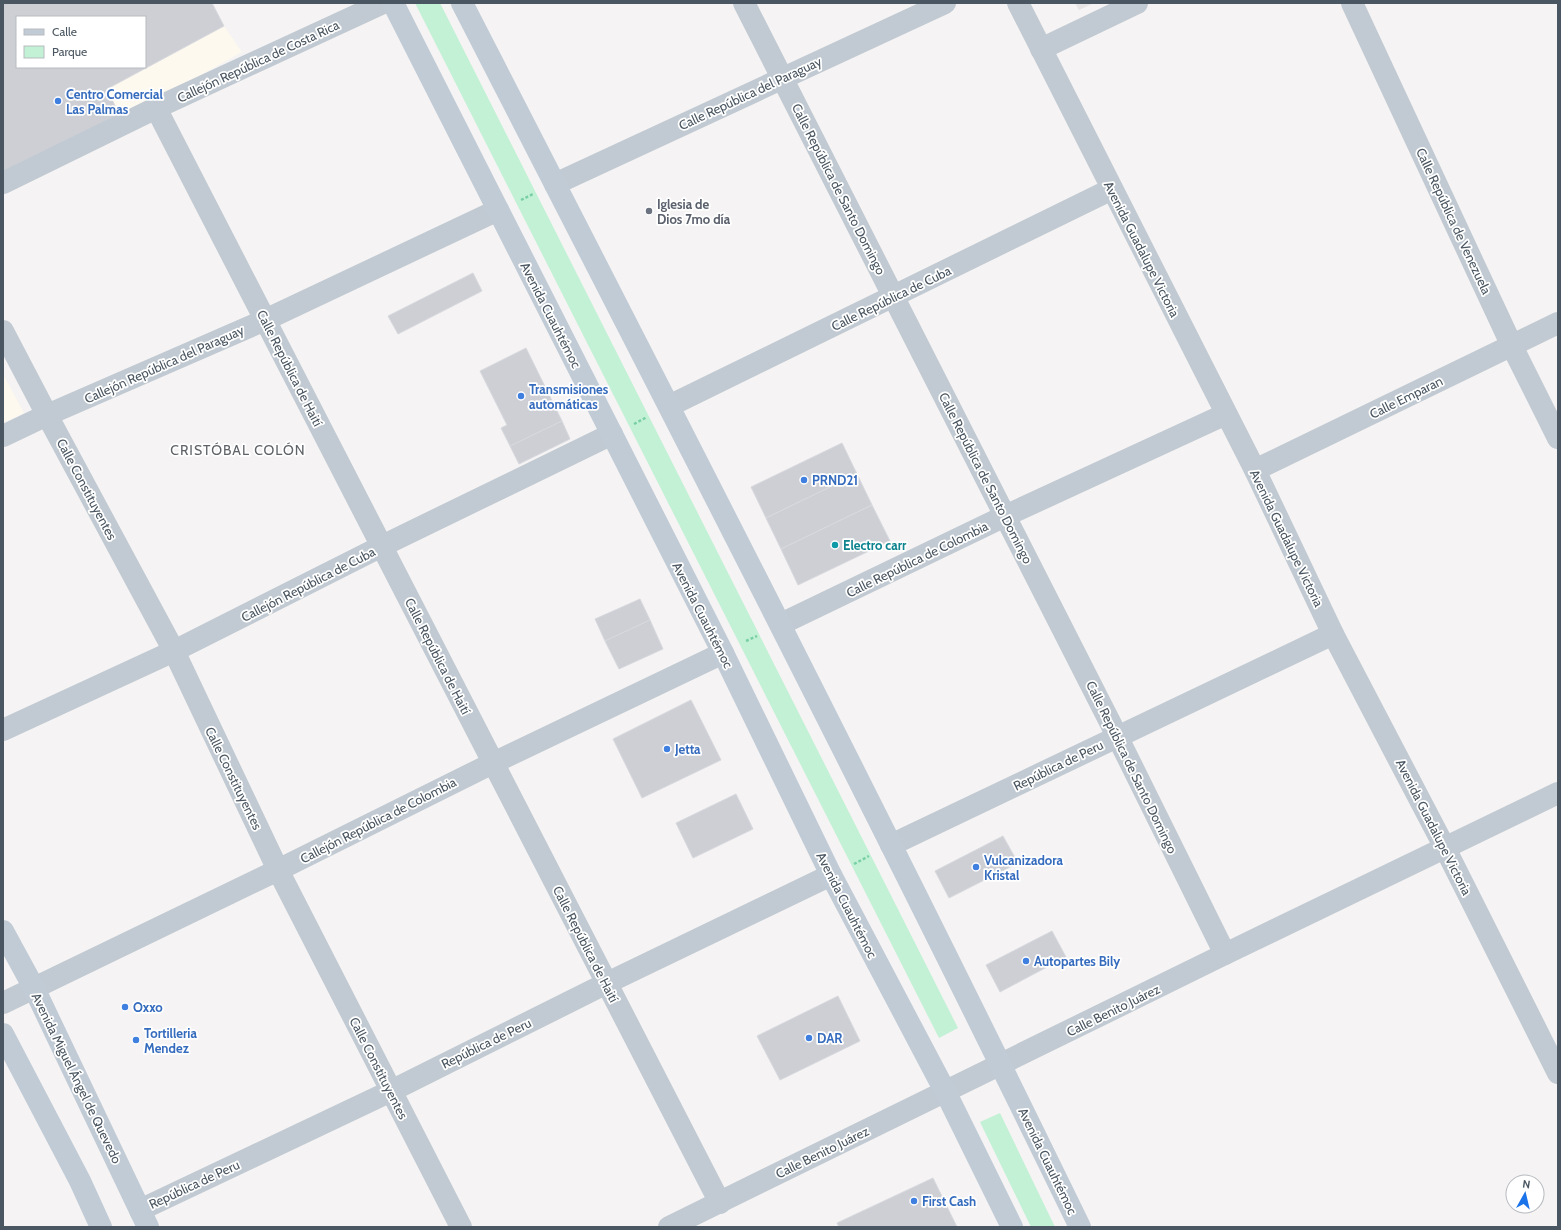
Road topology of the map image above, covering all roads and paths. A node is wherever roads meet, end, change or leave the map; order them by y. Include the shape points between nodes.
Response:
1 (383, 3) edge
2 (393, 3) edge
3 (462, 3) edge
4 (744, 3) edge
5 (945, 3) edge
6 (1018, 3) edge
7 (1137, 3) edge
8 (1352, 3) edge
9 (1041, 49) junction
10 (783, 78) junction
11 (156, 108) junction
12 (3, 183) edge
13 (555, 184) junction
14 (1112, 189) junction
15 (498, 210) junction
16 (894, 297) junction
17 (265, 320) junction
18 (1558, 323) edge
19 (3, 331) edge
20 (1512, 346) junction
21 (669, 406) junction
22 (1226, 414) junction
23 (46, 415) junction
24 (612, 434) junction
25 (3, 436) edge
26 (1558, 438) edge
27 (1255, 470) junction
28 (1005, 516) junction
29 (382, 546) junction
30 (781, 624) junction
31 (1333, 634) junction
32 (174, 651) junction
33 (722, 653) junction
34 (3, 730) edge
35 (1118, 736) junction
36 (493, 763) junction
37 (1558, 793) edge
38 (891, 845) junction
39 (1445, 848) junction
40 (278, 870) junction
41 (831, 875) junction
42 (3, 931) edge
43 (1225, 954) junction
44 (607, 983) junction
45 (34, 988) junction
46 (3, 1003) edge
47 (3, 1034) edge
48 (1001, 1065) junction
49 (1558, 1073) edge
50 (391, 1091) junction
51 (945, 1091) junction
52 (720, 1203) junction
53 (144, 1219) edge
54 (102, 1227) edge
55 (461, 1227) edge
56 (669, 1227) edge
57 (1012, 1227) edge
58 (1080, 1227) edge

1 - 11 street, Callejón República de Costa Rica
2 - 15 main road, Avenida Cuauhtémoc
3 - 13 main road, Avenida Cuauhtémoc
4 - 10 street, Calle República de Santo Domingo
5 - 10 street, Calle República del Paraguay
6 - 9 street, Avenida Guadalupe Victoria
7 - 9 street
8 - 20 street, Calle República de Venezuela
9 - 14 street, Avenida Guadalupe Victoria
10 - 13 street, Calle República del Paraguay
10 - 16 street, Calle República de Santo Domingo
11 - 12 street, Callejón República de Costa Rica
11 - 17 street, Calle República de Haití
13 - 15 path
13 - 21 main road, Avenida Cuauhtémoc
14 - 16 street, Calle República de Cuba
14 - 22 street, Avenida Guadalupe Victoria
15 - 17 street, Callejón República del Paraguay
15 - 24 main road, Avenida Cuauhtémoc
16 - 21 street, Calle República de Cuba
16 - 28 street, Calle República de Santo Domingo
17 - 23 street, Callejón República del Paraguay
17 - 29 street, Calle República de Haití
18 - 20 street, Calle Emparan
19 - 23 street, Calle Constituyentes
20 - 26 street, Calle República de Venezuela
20 - 27 street, Calle Emparan
21 - 24 path
21 - 30 main road, Avenida Cuauhtémoc
22 - 27 street, Avenida Guadalupe Victoria
22 - 28 street, Calle República de Colombia
23 - 25 street, Callejón República del Paraguay
23 - 32 street, Calle Constituyentes
24 - 29 street, Callejón República de Cuba
24 - 33 main road, Avenida Cuauhtémoc
27 - 31 street, Avenida Guadalupe Victoria
28 - 30 street, Calle República de Colombia
28 - 35 street, Calle República de Santo Domingo
29 - 32 street, Callejón República de Cuba
29 - 36 street, Calle República de Haití
30 - 33 path
30 - 38 main road, Avenida Cuauhtémoc
31 - 35 street, República de Peru
31 - 39 street, Avenida Guadalupe Victoria
32 - 34 street, Callejón República de Cuba
32 - 40 street, Calle Constituyentes
33 - 36 street, Callejón República de Colombia
33 - 41 main road, Avenida Cuauhtémoc
35 - 38 street, República de Peru
35 - 43 street, Calle República de Santo Domingo
36 - 40 street, Callejón República de Colombia
36 - 44 street, Calle República de Haití
37 - 39 street, Calle Benito Juárez
38 - 41 path
38 - 48 main road, Avenida Cuauhtémoc
39 - 43 street, Calle Benito Juárez
39 - 49 street, Avenida Guadalupe Victoria
40 - 45 street, Callejón República de Colombia
40 - 50 street, Calle Constituyentes
41 - 44 street, República de Peru
41 - 51 main road, Avenida Cuauhtémoc
42 - 45 main road, Avenida Miguel Ángel de Quevedo
43 - 48 street, Calle Benito Juárez
44 - 50 street, República de Peru
44 - 52 street, Calle República de Haití
45 - 46 street, Callejón República de Colombia
45 - 53 main road, Avenida Miguel Ángel de Quevedo
47 - 54 main road
48 - 51 street, Calle Benito Juárez
48 - 58 main road, Avenida Cuauhtémoc
50 - 53 street, República de Peru
50 - 55 street, Calle Constituyentes
51 - 52 street, Calle Benito Juárez
51 - 57 main road, Avenida Cuauhtémoc
52 - 56 street, Calle Benito Juárez

